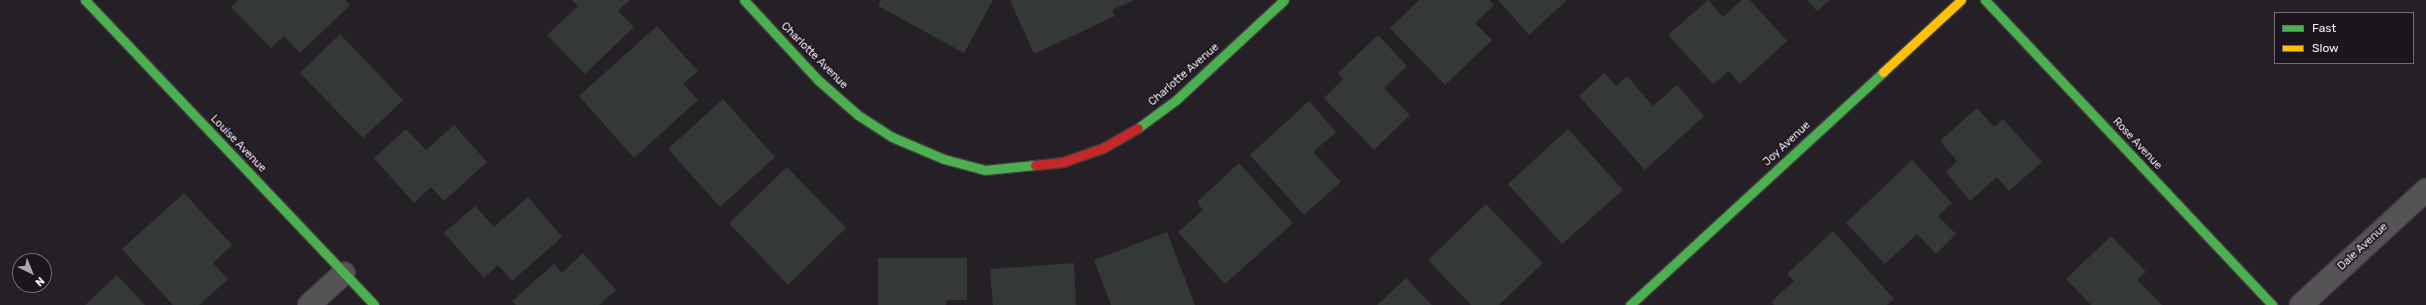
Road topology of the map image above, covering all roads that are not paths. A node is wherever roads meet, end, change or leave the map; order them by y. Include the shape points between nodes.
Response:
1 (85, 0) edge
2 (744, 0) edge
3 (1284, 0) edge
4 (1960, 0) edge
5 (1985, 0) edge
6 (2426, 190) edge
7 (344, 273) junction
8 (309, 305) edge
9 (374, 305) edge
10 (1630, 305) edge
11 (2272, 305) edge
12 (2301, 305) edge

1 - 7 street, Louise Avenue
2 - 3 street, Charlotte Avenue via 818,80 858,115 892,137 944,159 992,170 1063,162 1102,148 1135,131 1176,100
4 - 10 street, Joy Avenue
5 - 11 street, Rose Avenue
6 - 12 street, Dale Avenue
7 - 8 street
7 - 9 street, Louise Avenue

